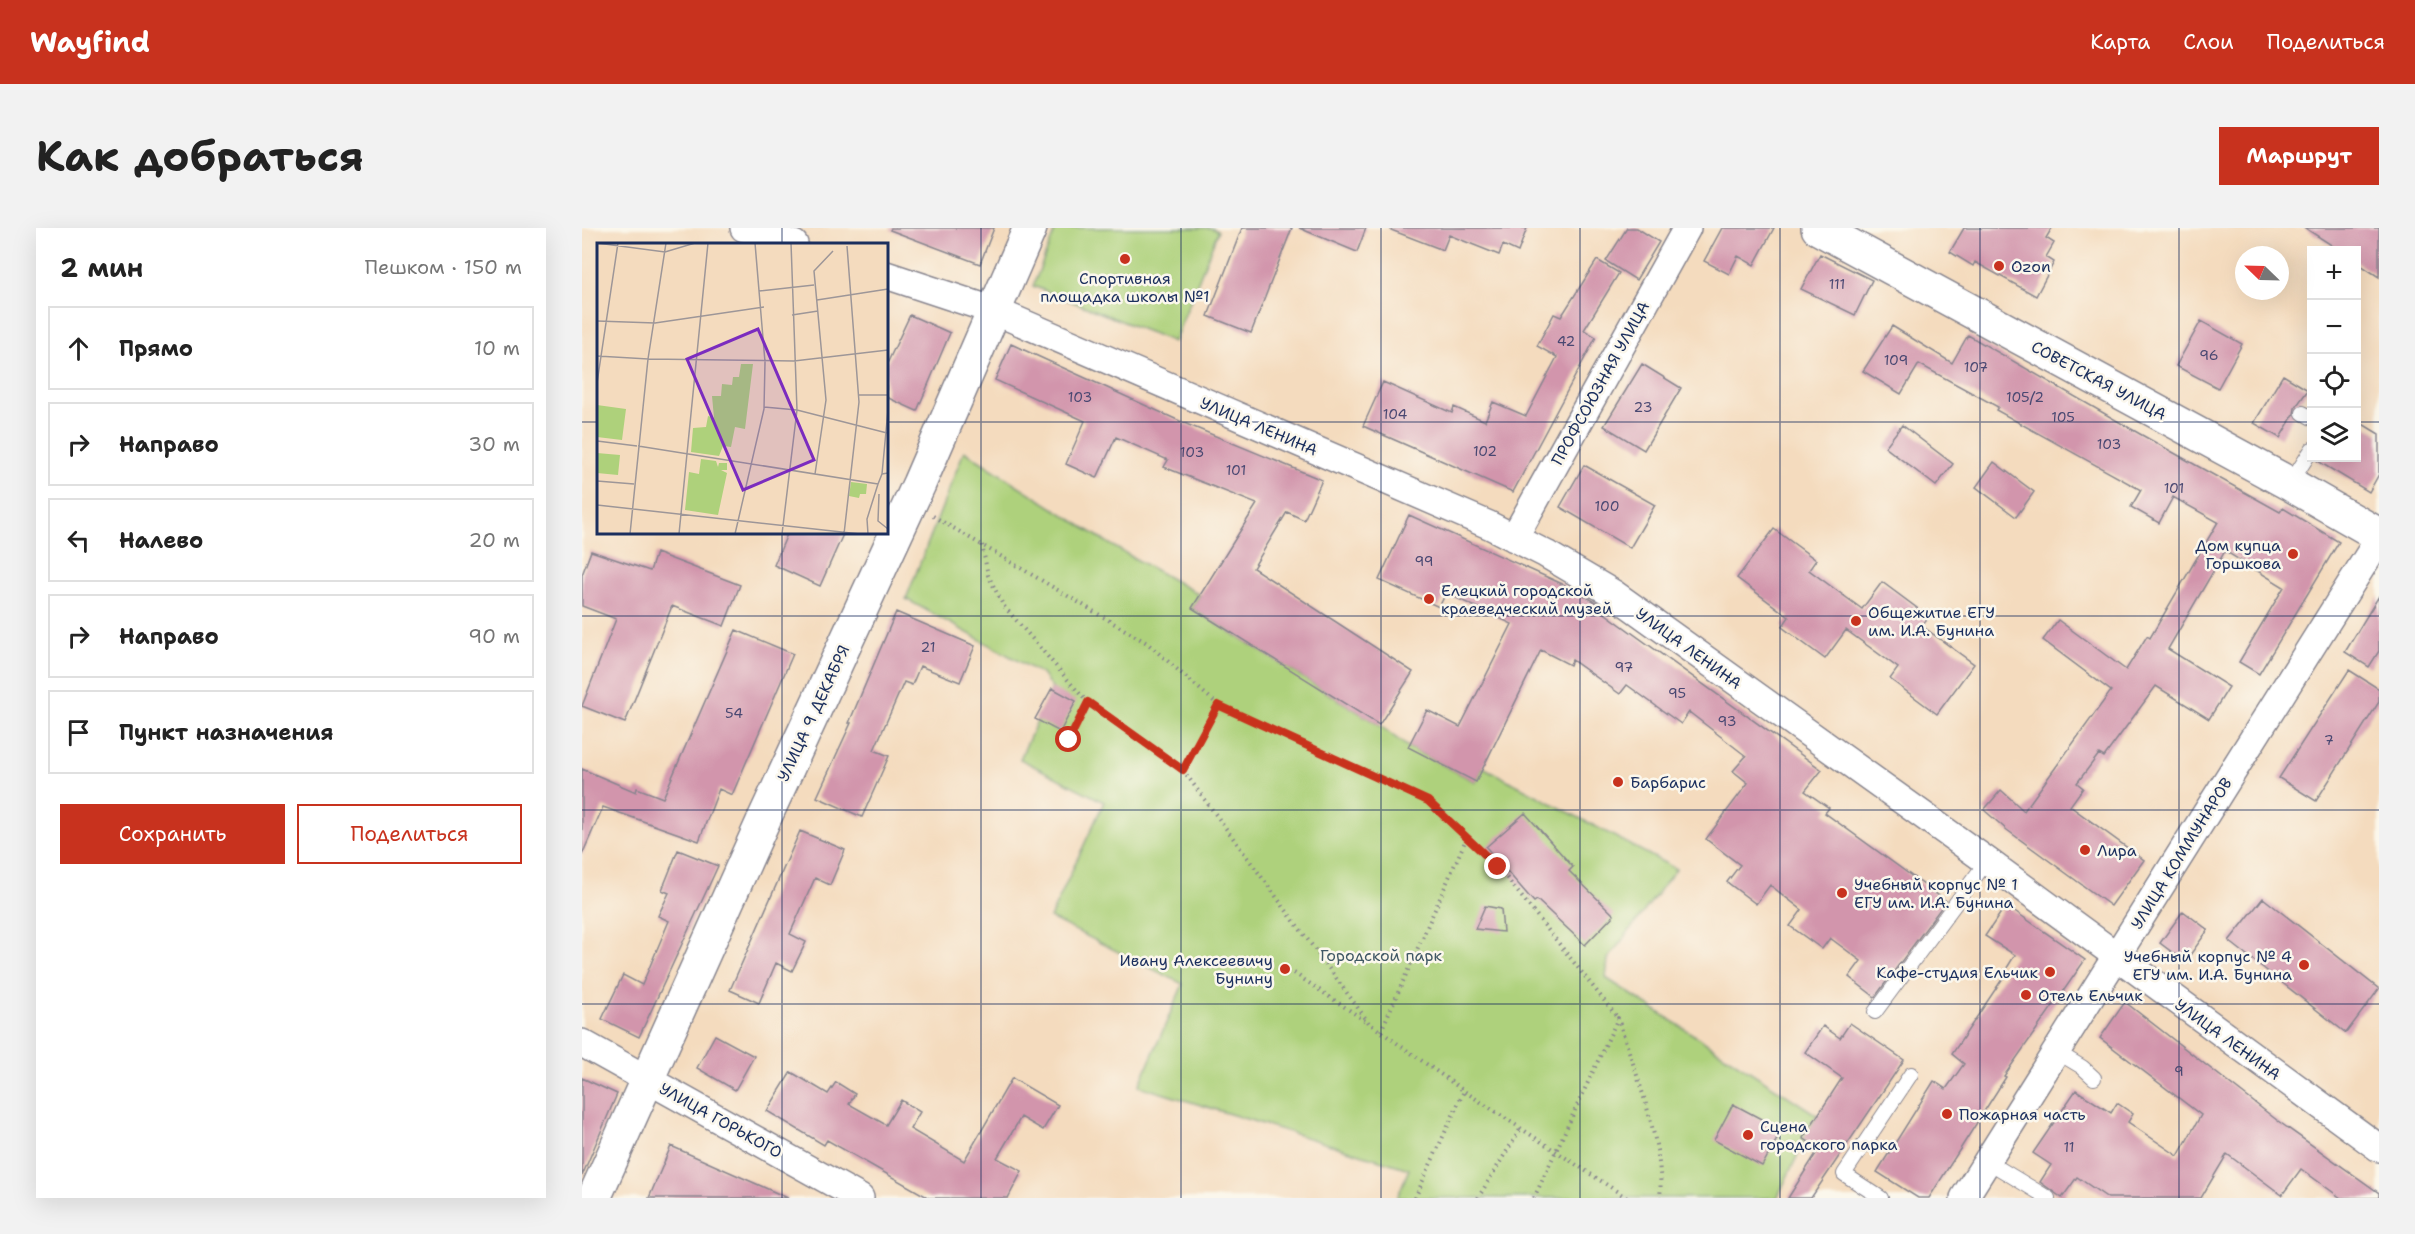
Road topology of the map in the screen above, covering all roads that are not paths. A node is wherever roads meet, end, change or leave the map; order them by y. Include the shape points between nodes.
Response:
1 (744, 228) edge
2 (1030, 228) edge
3 (1687, 228) edge
4 (1818, 228) edge
5 (791, 243) edge
6 (888, 276) edge
7 (995, 311) junction
8 (2307, 457) edge
9 (2290, 484) junction
10 (2379, 537) edge
11 (1514, 538) junction
12 (1987, 861) junction
13 (2116, 957) junction
14 (1875, 1012) dead end
15 (582, 1043) edge
16 (2056, 1052) junction
17 (1911, 1074) dead end
18 (2094, 1077) dead end
19 (648, 1079) junction
20 (2379, 1148) edge
21 (1988, 1161) junction
22 (594, 1198) edge
23 (860, 1198) edge
24 (1881, 1198) edge
25 (1964, 1198) edge
26 (2048, 1198) edge

1 - 5 street
2 - 7 main road, УЛИЦА 9 ДЕКАБРЯ
3 - 11 street, ПРОФСОЮЗНАЯ УЛИЦА
4 - 9 main road, СОВЕТСКАЯ УЛИЦА
6 - 7 street, УЛИЦА ЛЕНИНА
7 - 11 street, УЛИЦА ЛЕНИНА
7 - 19 main road, УЛИЦА 9 ДЕКАБРЯ
8 - 9 lane
9 - 10 main road, СОВЕТСКАЯ УЛИЦА
10 - 13 street, УЛИЦА КОММУНАРОВ
11 - 12 street, УЛИЦА ЛЕНИНА via 1614,594
12 - 13 street, УЛИЦА ЛЕНИНА
12 - 14 lane
13 - 16 street, УЛИЦА КОММУНАРОВ
13 - 20 street, УЛИЦА ЛЕНИНА
15 - 19 street, УЛИЦА ГОРЬКОГО
16 - 18 lane
16 - 21 street, УЛИЦА КОММУНАРОВ
17 - 24 lane via 1844,1174
19 - 22 main road, УЛИЦА 9 ДЕКАБРЯ
19 - 23 street, УЛИЦА ГОРЬКОГО
21 - 25 street, УЛИЦА КОММУНАРОВ
21 - 26 lane

